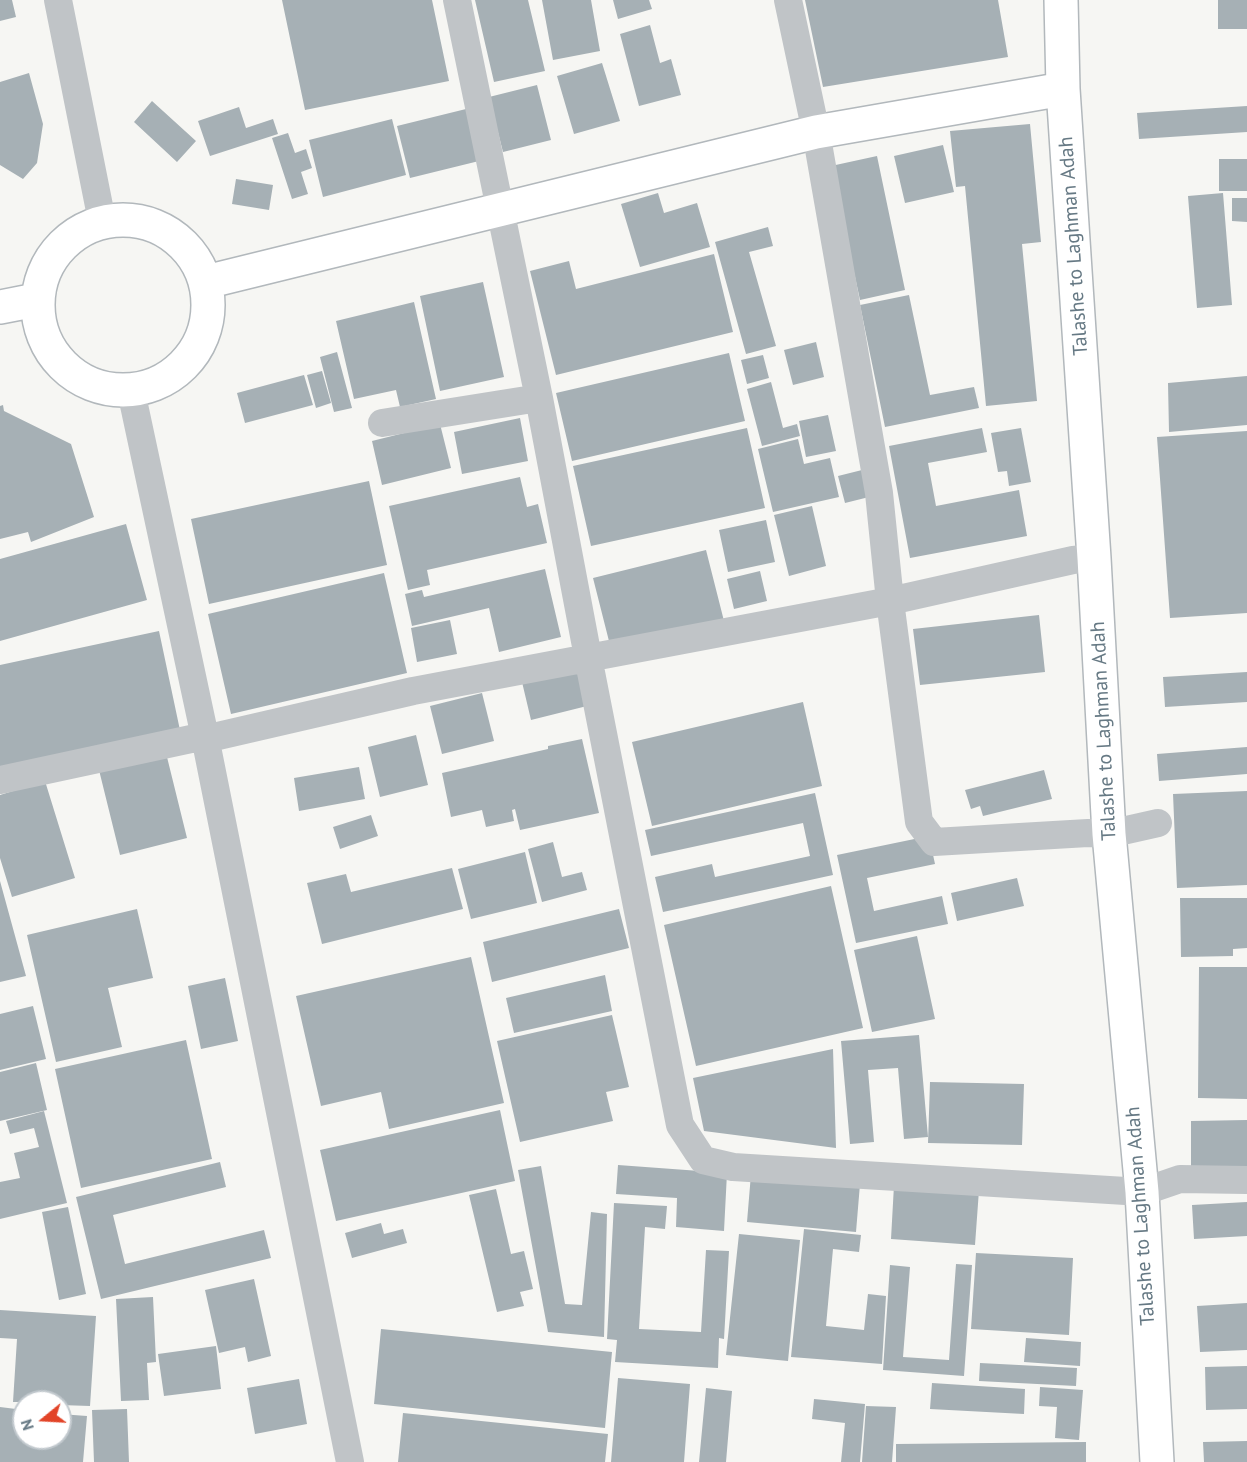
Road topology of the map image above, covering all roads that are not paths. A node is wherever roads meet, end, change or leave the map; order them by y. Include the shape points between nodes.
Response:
1 (58, 0) edge
2 (457, 0) edge
3 (788, 0) edge
4 (1061, 0) edge
5 (1064, 89) junction
6 (816, 132) junction
7 (501, 210) junction
8 (102, 221) junction
9 (206, 282) junction
10 (36, 300) junction
11 (0, 307) edge
12 (131, 391) junction
13 (539, 398) junction
14 (382, 423) dead end
15 (1094, 558) junction
16 (890, 601) junction
17 (588, 657) junction
18 (205, 737) junction
19 (0, 780) edge
20 (1158, 823) dead end
21 (1109, 834) junction
22 (1247, 1180) edge
23 (1142, 1192) junction
24 (350, 1462) edge
25 (1157, 1462) edge

1 - 8 street
2 - 7 street
3 - 6 street
4 - 5 main road, Talashe to Laghman Adah
5 - 6 main road
5 - 15 main road, Talashe to Laghman Adah
6 - 7 main road
6 - 16 street via 879,493
7 - 9 main road
7 - 13 street
8 - 9 main road via 135,219 166,230 191,252
8 - 10 main road via 73,235 56,251 41,279
9 - 12 main road via 209,312 201,341 184,366 160,383
10 - 11 main road
10 - 12 main road via 49,349 70,373 99,388
12 - 18 street
13 - 14 street
13 - 17 street
15 - 16 street
15 - 21 main road, Talashe to Laghman Adah
16 - 17 street
16 - 21 street via 919,822 934,842
17 - 18 street
17 - 23 street via 680,1125 703,1160 733,1167
18 - 19 street
18 - 24 street
20 - 21 street
21 - 23 main road, Talashe to Laghman Adah
22 - 23 street via 1180,1179
23 - 25 main road, Talashe to Laghman Adah

